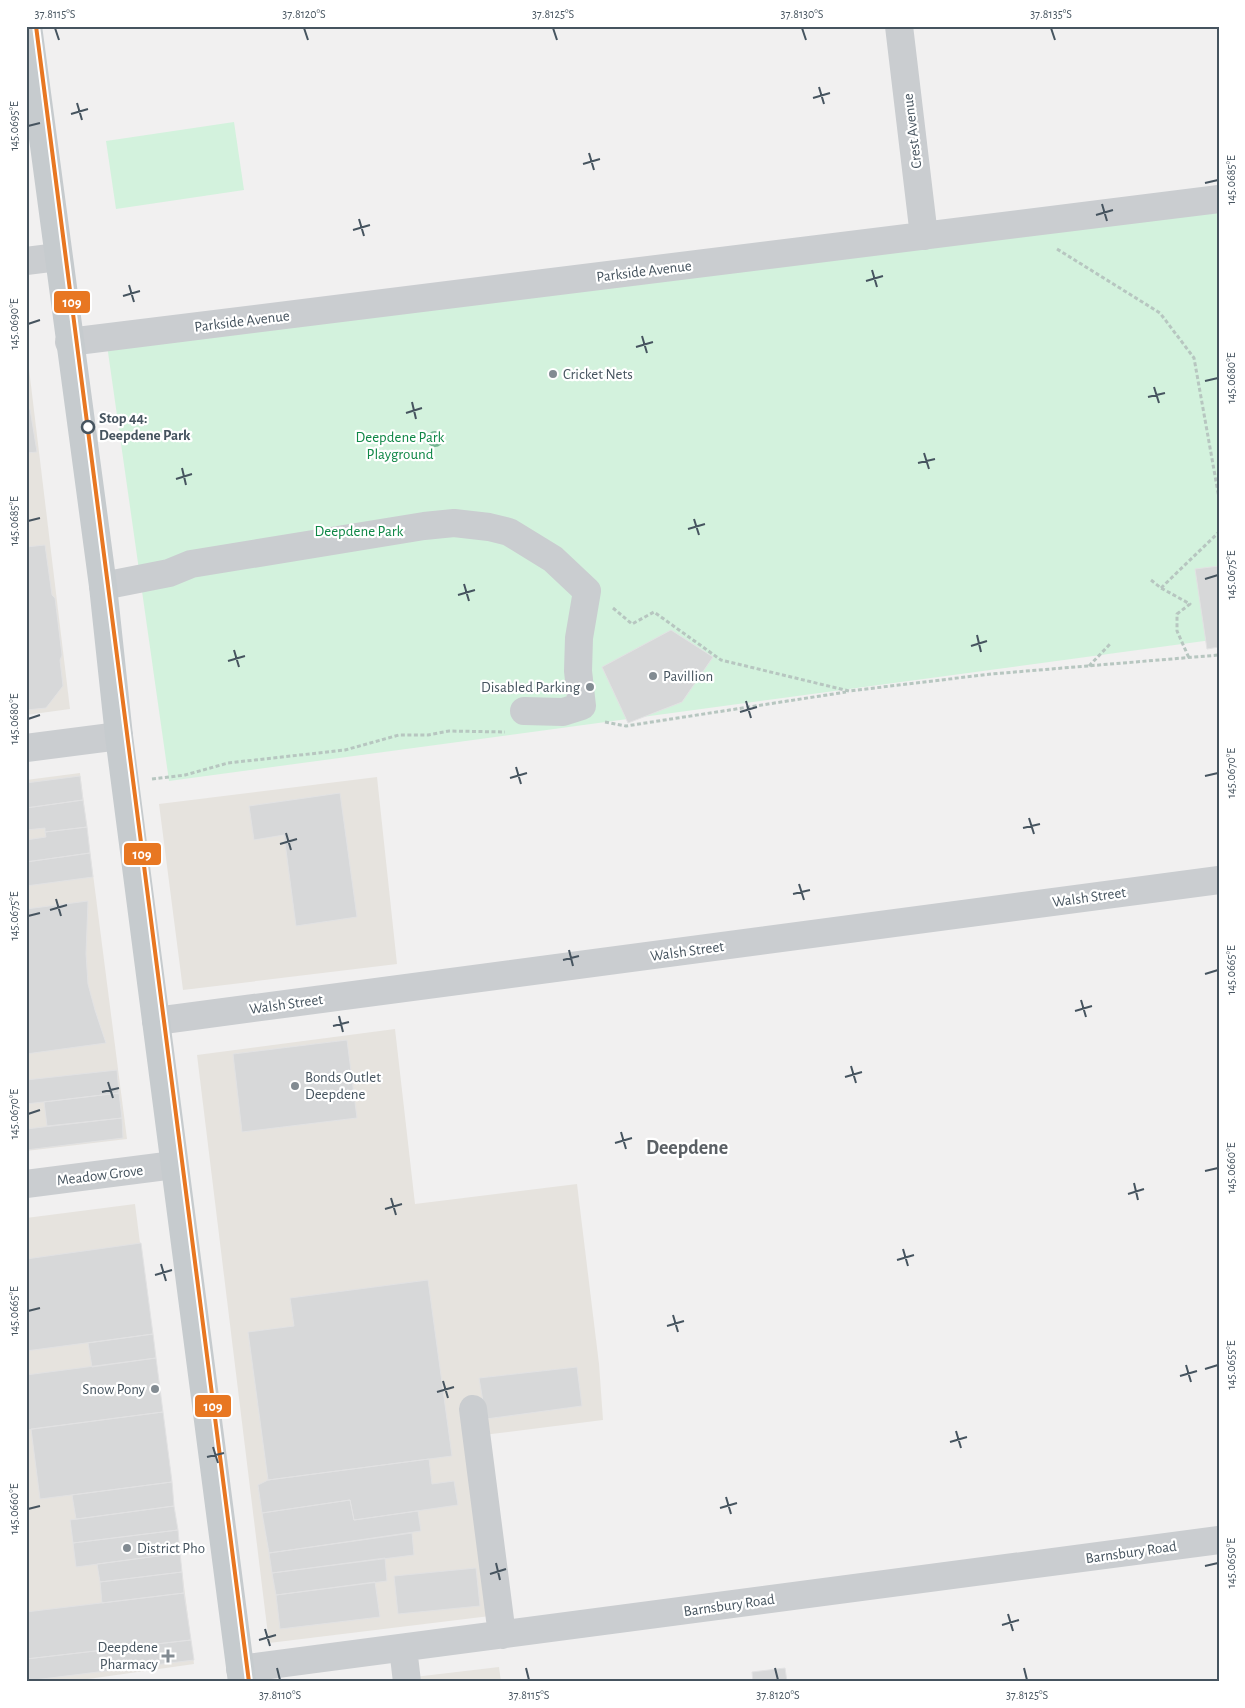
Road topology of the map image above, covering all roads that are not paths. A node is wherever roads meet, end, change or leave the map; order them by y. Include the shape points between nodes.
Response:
1 (28, 26) edge
2 (900, 26) edge
3 (1219, 199) edge
4 (924, 236) junction
5 (58, 257) junction
6 (26, 261) edge
7 (69, 342) junction
8 (103, 586) junction
9 (524, 711) road end
10 (119, 736) junction
11 (26, 748) edge
12 (1219, 880) edge
13 (156, 1021) junction
14 (174, 1165) junction
15 (26, 1184) edge
16 (473, 1409) dead end
17 (1219, 1540) edge
18 (502, 1635) junction
19 (403, 1648) junction
20 (241, 1675) edge
21 (407, 1682) edge

1 - 5 main road
2 - 4 street, Crest Avenue
3 - 4 street, Parkside Avenue
4 - 7 street, Parkside Avenue
5 - 6 street
5 - 7 main road
7 - 8 main road
8 - 9 street via 169,574 191,564 424,526 454,523 509,532 553,559 588,591 579,638 582,706 563,712
8 - 10 main road
10 - 11 street
10 - 13 main road
12 - 13 street, Walsh Street
13 - 14 main road
14 - 15 street, Meadow Grove
14 - 20 main road
16 - 18 street
17 - 18 street, Barnsbury Road
18 - 19 street, Barnsbury Road
19 - 20 street, Barnsbury Road
19 - 21 street

